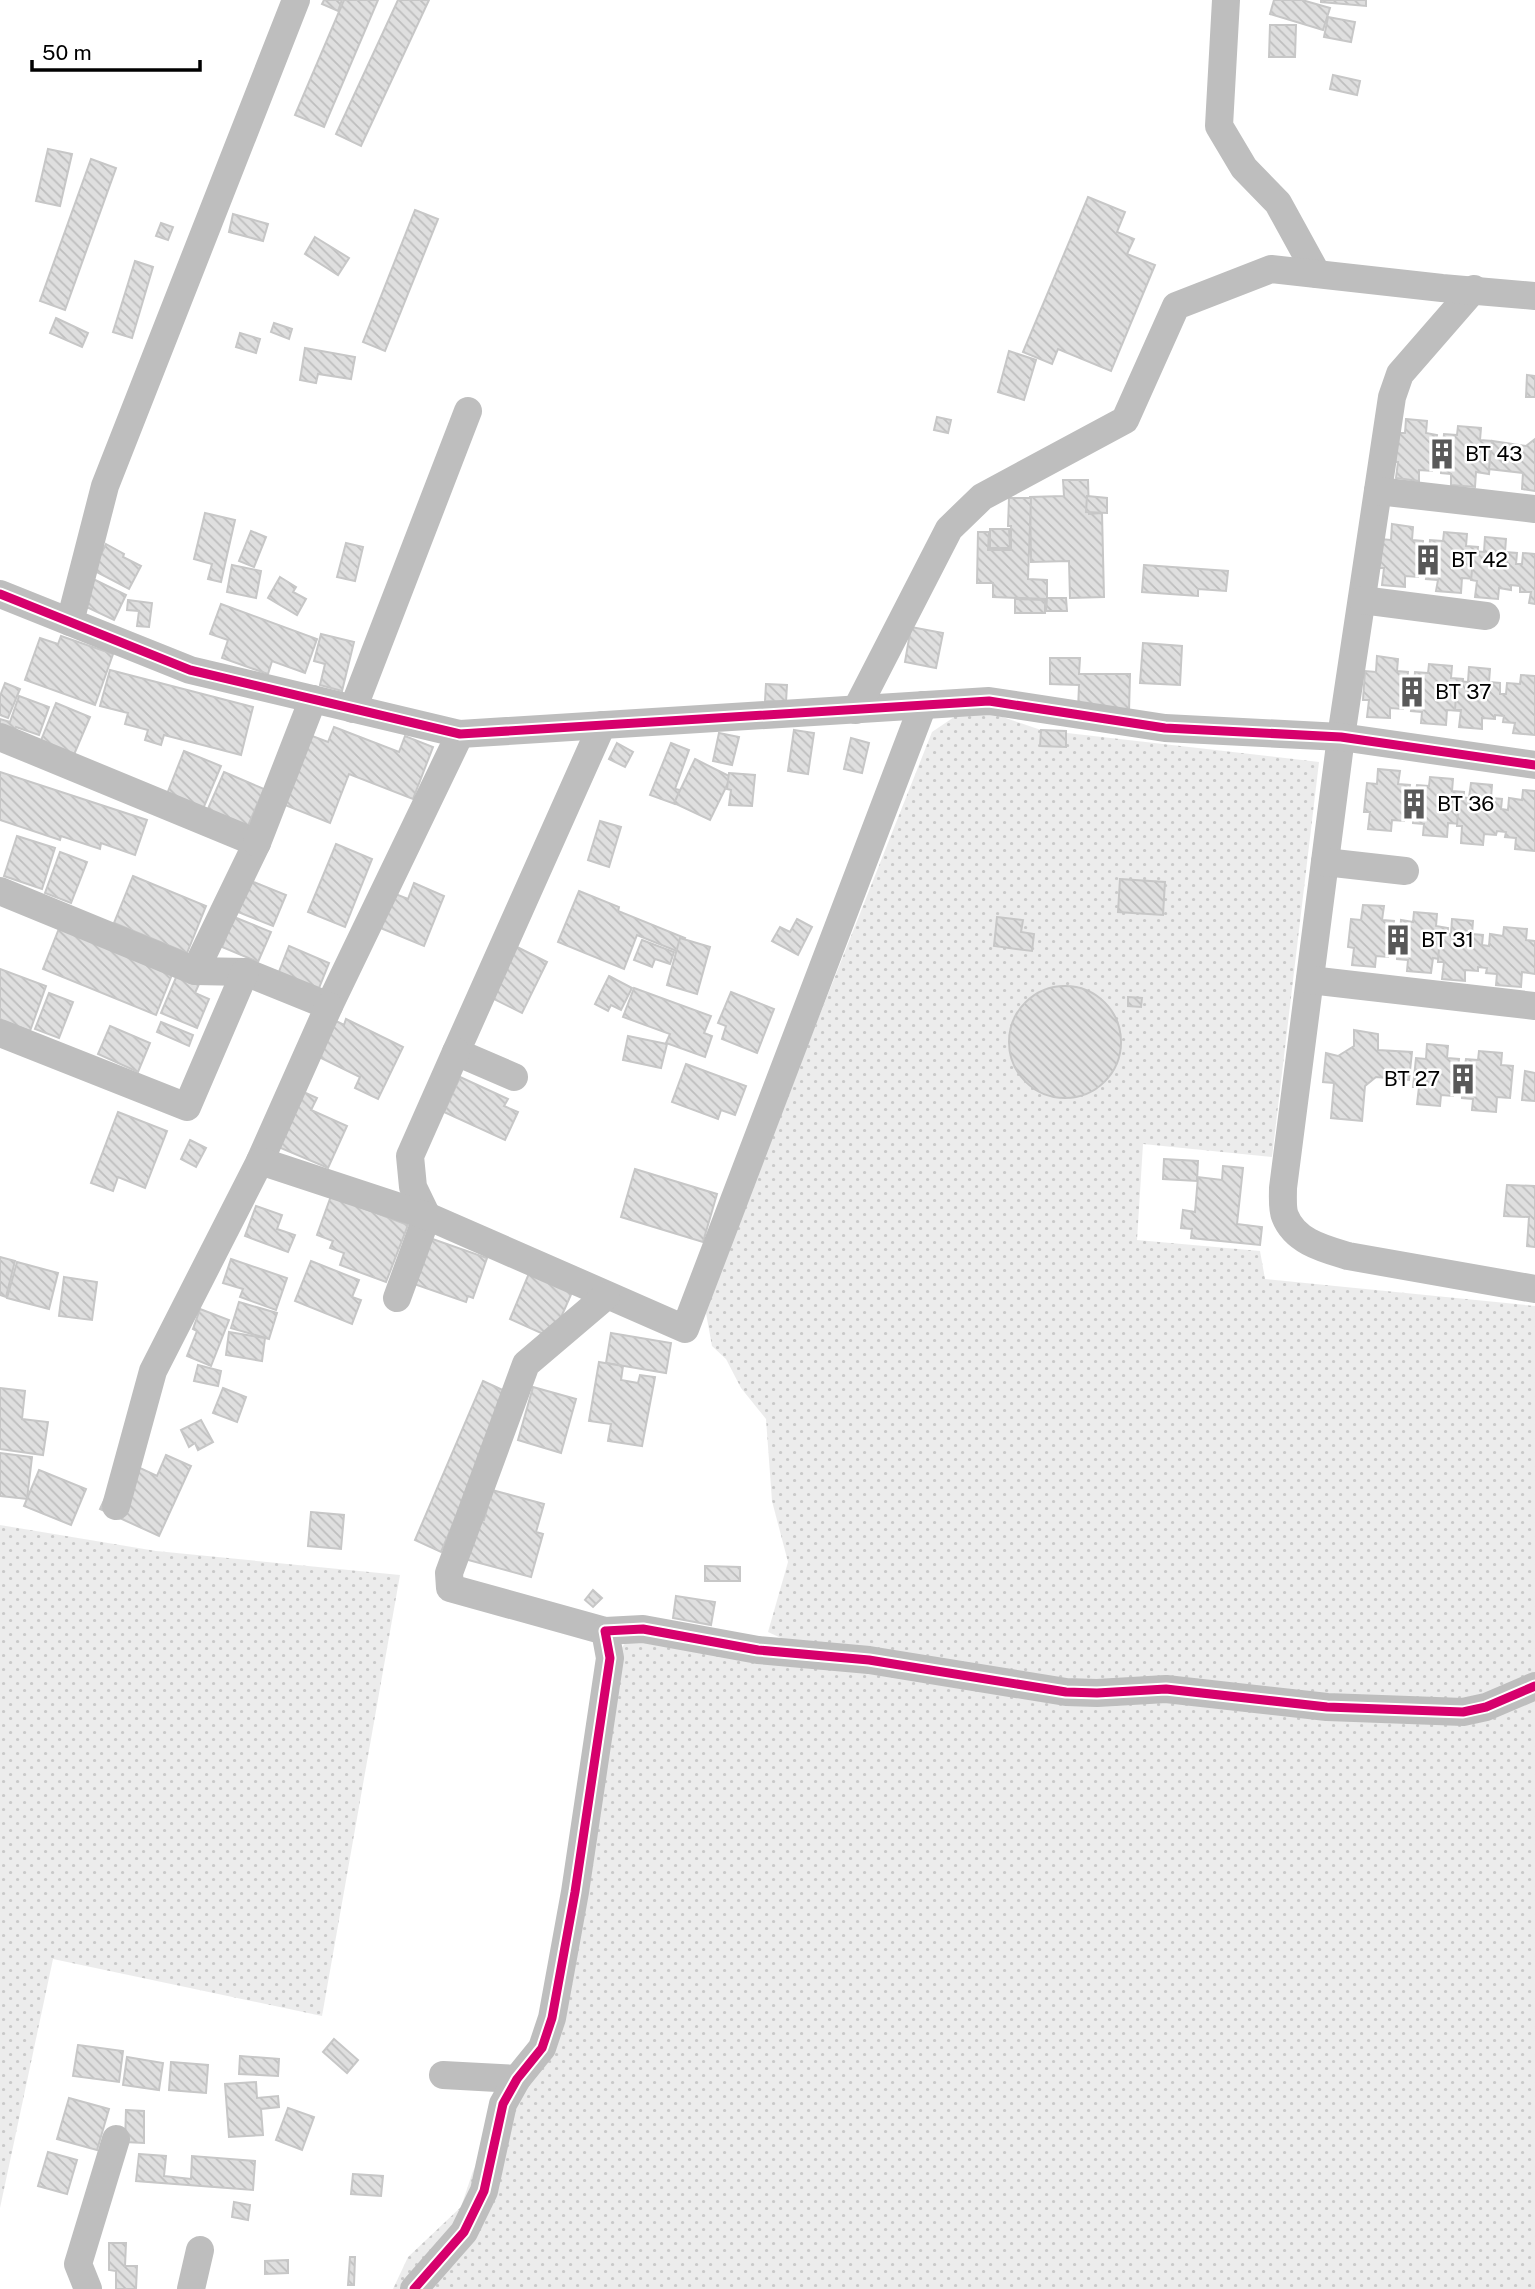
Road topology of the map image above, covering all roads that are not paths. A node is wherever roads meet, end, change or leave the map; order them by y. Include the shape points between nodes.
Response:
1 (296, 0) edge
2 (1226, 0) edge
3 (1317, 274) junction
4 (1474, 289) junction
5 (1535, 296) edge
6 (468, 411) dead end
7 (1378, 491) junction
8 (1535, 509) edge
9 (0, 594) edge
10 (1362, 600) junction
11 (1486, 616) dead end
12 (70, 622) junction
13 (313, 699) junction
14 (922, 705) junction
15 (353, 709) junction
16 (856, 710) junction
17 (602, 725) junction
18 (460, 734) junction
19 (0, 737) edge
20 (1341, 737) junction
21 (1535, 765) edge
22 (257, 843) junction
23 (1325, 862) junction
24 (1405, 871) dead end
25 (0, 891) edge
26 (195, 971) junction
27 (245, 972) junction
28 (1310, 980) junction
29 (329, 1006) junction
30 (1535, 1006) edge
31 (0, 1034) edge
32 (456, 1052) junction
33 (514, 1077) dead end
34 (260, 1161) junction
35 (427, 1216) junction
36 (1535, 1289) edge
37 (606, 1296) junction
38 (397, 1298) dead end
39 (116, 1506) dead end
40 (605, 1631) junction
41 (1535, 1686) edge
42 (443, 2075) dead end
43 (517, 2079) junction
44 (116, 2139) dead end
45 (200, 2250) dead end
46 (88, 2289) edge
47 (191, 2289) edge
48 (414, 2289) edge

1 - 12 street via 105,486
2 - 3 street via 1219,126 1244,168 1278,203
3 - 4 street
3 - 16 street via 1272,269 1176,306 1125,420 982,497 949,529
4 - 5 street
4 - 7 street via 1400,374 1392,397
6 - 15 street
7 - 8 street
7 - 10 street
9 - 12 street
10 - 11 street
10 - 20 street
12 - 13 street via 190,670
13 - 15 street
13 - 22 street
14 - 16 street
14 - 20 street via 989,701 1165,728
14 - 37 street via 685,1329
15 - 18 street
16 - 17 street
17 - 18 street
17 - 32 street
18 - 29 street
19 - 22 street
20 - 21 street
20 - 23 street
22 - 26 street
23 - 24 street
23 - 28 street
25 - 26 street
26 - 27 street
27 - 29 street
27 - 31 street via 187,1107
28 - 30 street
28 - 36 street via 1283,1188 1284,1215 1297,1234 1320,1248 1348,1256
29 - 34 street
32 - 33 street
32 - 35 street via 410,1156 413,1187
34 - 35 street
34 - 39 street via 153,1371
35 - 37 street
35 - 38 street
37 - 40 street via 526,1364 449,1573 450,1588
40 - 41 street via 643,1629 758,1650 869,1660 1066,1692 1166,1689 1327,1707 1463,1712
40 - 43 street via 610,1658 552,2018 541,2048
42 - 43 street
43 - 48 street via 503,2104 484,2191 464,2232
44 - 46 street via 78,2264
45 - 47 street

